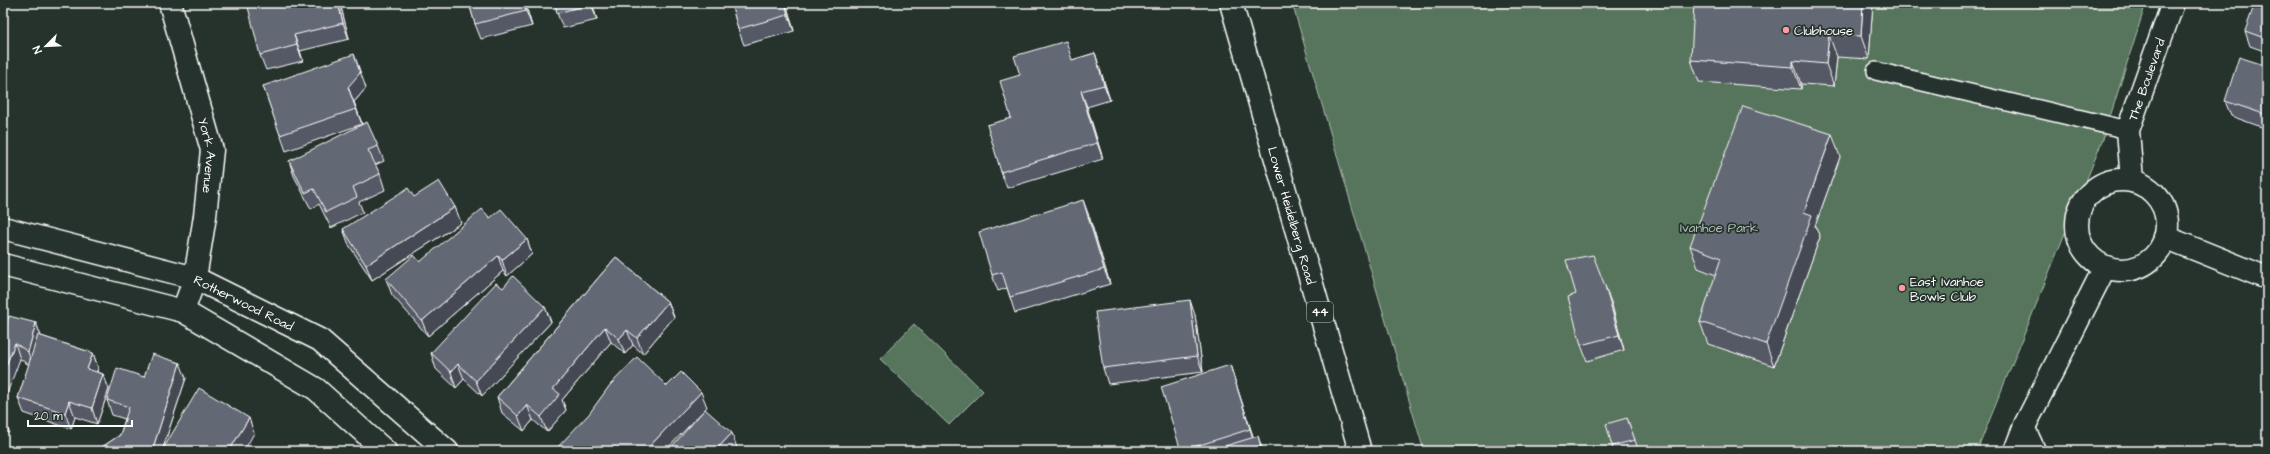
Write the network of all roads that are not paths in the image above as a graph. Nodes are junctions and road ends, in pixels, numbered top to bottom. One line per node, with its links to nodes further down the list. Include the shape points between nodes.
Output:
1 (170, 3): 11 (street, York Avenue, via 212,150)
2 (1231, 3): 17 (street, Lower Heidelberg Road / 44)
3 (2173, 3): 5 (street, The Boulevard)
4 (1876, 71): 5 (lane)
5 (2128, 130): 6 (street, The Boulevard)
6 (2132, 181): 8 (street, via 2145,186 2164,208); 10 (street, via 2117,180 2103,184 2090,193 2082,204 2077,218 2078,234 2083,247 2092,259)
7 (3, 228): 11 (street, Rotherwood Road)
8 (2166, 237): 10 (street, via 2159,251 2149,262 2119,270); 12 (street)
9 (3, 265): 13 (street)
10 (2105, 267): 14 (street)
11 (195, 278): 13 (street, York Avenue); 16 (street, Rotherwood Road, via 320,340)
12 (2267, 278)
13 (183, 311): 15 (street, via 316,389)
14 (2025, 424): 18 (street); 19 (lane)
15 (385, 451)
16 (446, 451)
17 (1360, 451)
18 (2015, 451)
19 (2037, 451)

